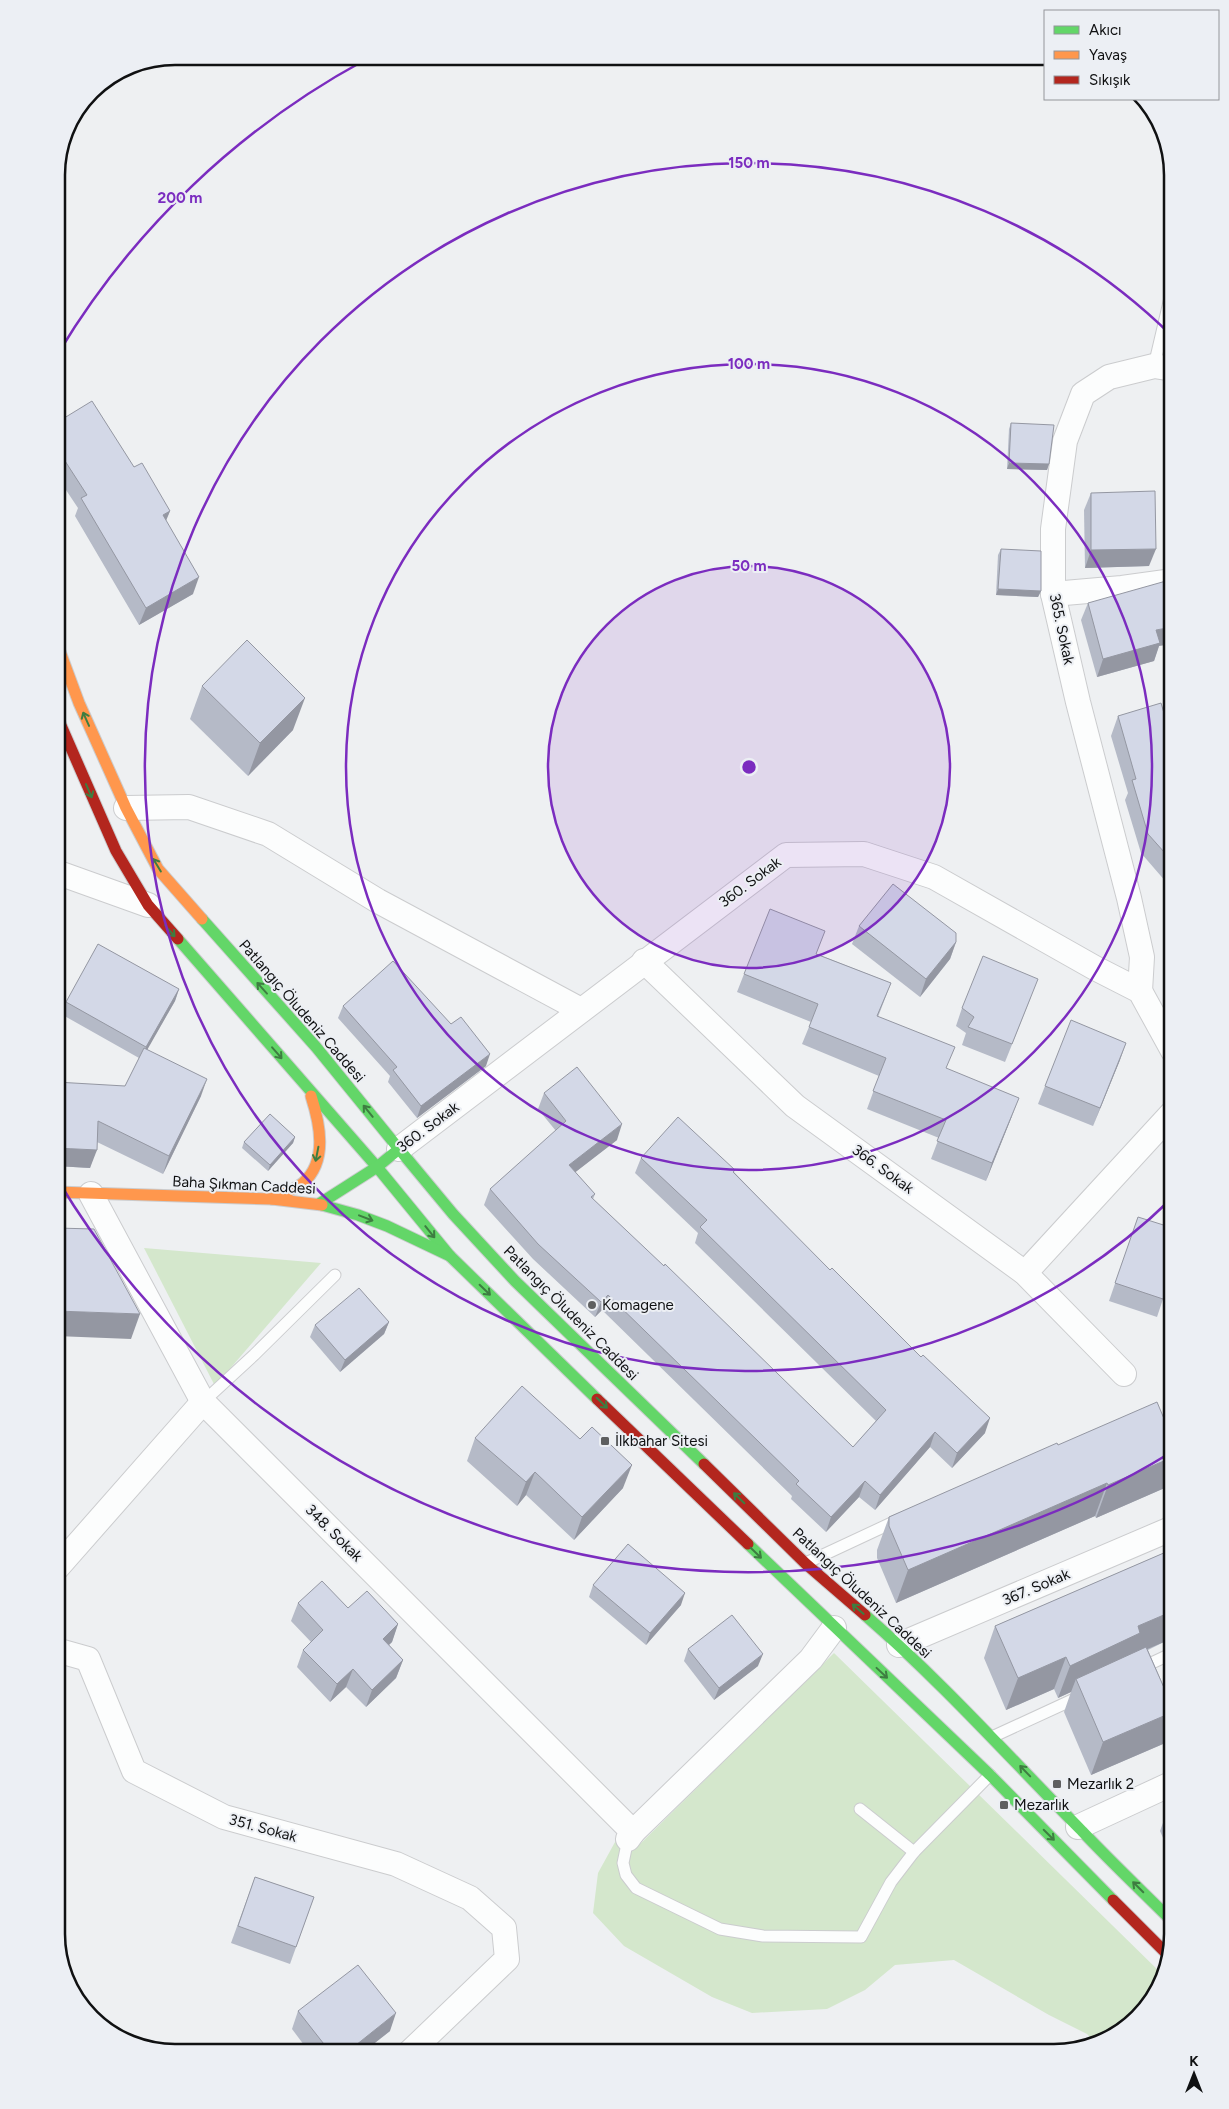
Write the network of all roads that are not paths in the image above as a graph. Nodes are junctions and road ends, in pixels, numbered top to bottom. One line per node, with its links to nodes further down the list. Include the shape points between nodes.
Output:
1 (1163, 367): 3 (street, 365. Sokak, via 1109,377 1083,394 1065,441 1054,529)
2 (1164, 582): 3 (street)
3 (1053, 594): 10 (street, 365. Sokak, via 1136,928 1142,957)
4 (65, 665): 6 (main road, Patlangıç Öludeniz Caddesi, one-way to 4)
5 (65, 741): 8 (main road, one-way to 8, via 116,851)
6 (126, 808): 11 (street, via 189,807 268,834 378,901); 15 (main road, Patlangıç Öludeniz Caddesi, one-way to 6, via 316,1047 158,869)
7 (65, 875): 8 (street)
8 (148, 905): 13 (main road, one-way to 13)
9 (644, 961): 10 (street, 360. Sokak, via 786,855 864,854 934,877); 11 (street, 360. Sokak); 22 (street, 366. Sokak, via 795,1106)
10 (1140, 991): 12 (street)
11 (581, 1010): 15 (street, 360. Sokak)
12 (1164, 1034)
13 (309, 1090): 16 (main road); 19 (main road, one-way to 19, via 320,1132 316,1163 304,1182)
14 (1164, 1122): 22 (street)
15 (399, 1149): 16 (main road, 360. Sokak); 31 (main road, Patlangıç Öludeniz Caddesi, one-way to 15, via 515,1281)
16 (377, 1167): 20 (main road, 360. Sokak); 21 (main road, one-way to 21)
17 (65, 1193): 18 (main road, Baha Şıkman Caddesi)
18 (91, 1194): 19 (main road, Baha Şıkman Caddesi); 25 (street, 348. Sokak)
19 (272, 1199): 20 (main road, Baha Şıkman Caddesi)
20 (319, 1204): 21 (main road, Baha Şıkman Caddesi, one-way to 21, via 388,1226)
21 (450, 1256): 32 (main road, one-way to 32)
22 (1025, 1273): 24 (street, 366. Sokak)
23 (335, 1275): 25 (lane)
24 (1124, 1374)
25 (203, 1402): 30 (street); 43 (street, 348. Sokak)
26 (1164, 1424): 27 (lane, via 1155,1422)
27 (1139, 1425)
28 (905, 1517): 31 (lane)
29 (1164, 1532): 33 (street, 367. Sokak)
30 (65, 1559)
31 (806, 1564): 33 (main road, Patlangıç Öludeniz Caddesi, one-way to 31)
32 (834, 1628): 39 (main road, one-way to 39); 43 (street, via 811,1659)
33 (899, 1645): 38 (main road, Patlangıç Öludeniz Caddesi)
34 (65, 1653): 47 (street, 351. Sokak, via 88,1659 134,1771 224,1817 396,1864 470,1898 504,1928 507,1959)
35 (1164, 1657): 36 (lane)
36 (1128, 1674)
37 (1091, 1691): 38 (lane)
38 (992, 1737): 42 (main road, Patlangıç Öludeniz Caddesi, one-way to 38)
39 (990, 1775): 44 (lane); 46 (main road, one-way to 46)
40 (1164, 1788): 42 (street)
41 (860, 1809): 44 (lane)
42 (1078, 1827): 45 (main road, Patlangıç Öludeniz Caddesi, one-way to 42)
43 (631, 1836): 44 (lane, via 623,1862 626,1876 636,1888 720,1929 763,1936 862,1937 891,1882)
44 (914, 1852)
45 (1164, 1913)
46 (1163, 1950)
47 (418, 2044)

